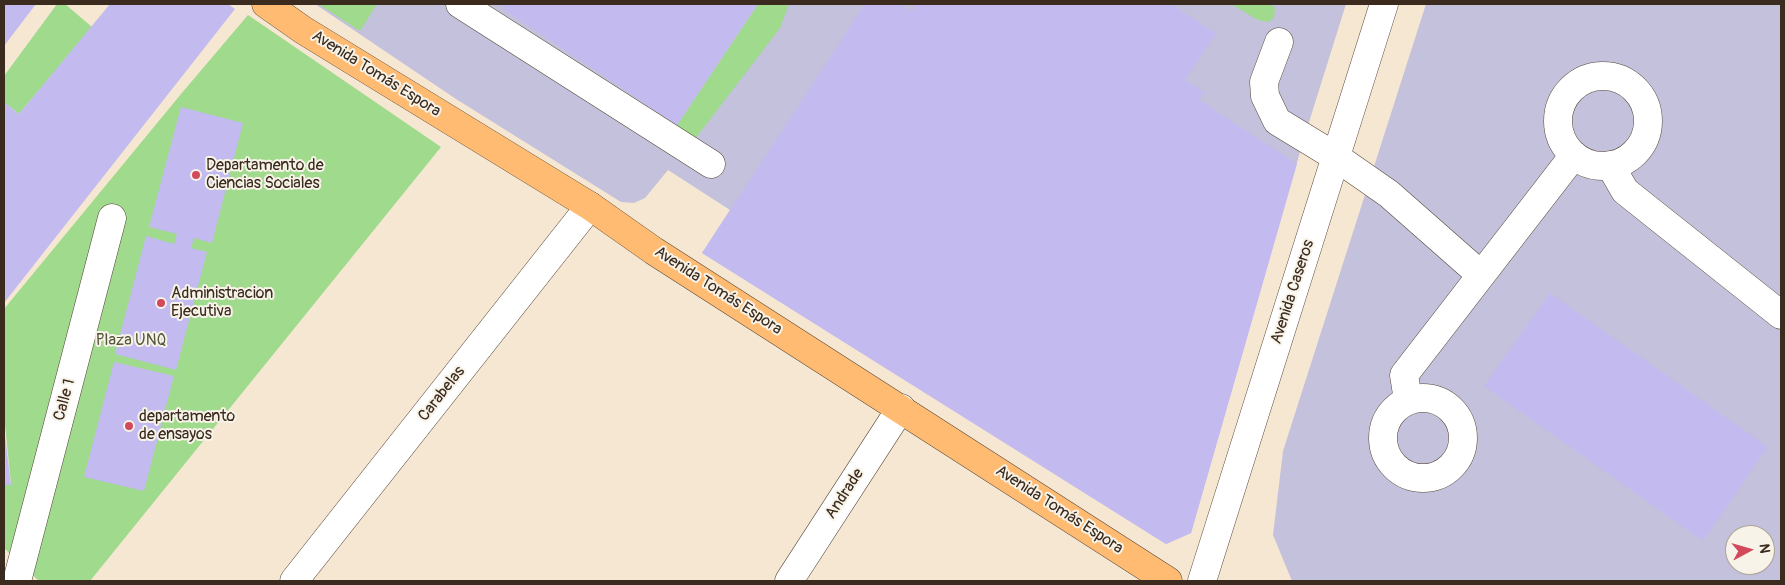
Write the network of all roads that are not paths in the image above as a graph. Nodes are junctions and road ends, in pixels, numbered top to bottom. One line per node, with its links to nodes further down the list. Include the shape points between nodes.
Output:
1 (266, 4): 9 (main road, Avenida Tomás Espora)
2 (460, 4): 7 (street)
3 (1384, 4): 6 (street, Avenida Caseros)
4 (1279, 42): 6 (street, via 1264,82 1270,109 1278,120)
5 (1574, 156): 8 (street, via 1586,163); 8 (street, via 1558,128 1558,113 1564,98 1587,78 1618,78 1632,86 1641,97 1647,110 1648,124 1637,150 1627,159); 11 (street)
6 (1336, 157): 11 (street, via 1389,194); 19 (street, Avenida Caseros)
7 (711, 164)
8 (1610, 166): 12 (street, via 1625,191)
9 (590, 206): 14 (main road, Avenida Tomás Espora, via 654,251); 16 (street, Carabelas)
10 (112, 218): 15 (street, Calle 1)
11 (1481, 275): 13 (street, via 1404,375)
12 (1781, 315)
13 (1408, 400)
14 (901, 408): 17 (street, Andrade); 18 (main road, Avenida Tomás Espora)
15 (18, 581)
16 (294, 581)
17 (788, 581)
18 (1168, 581)
19 (1202, 581)

